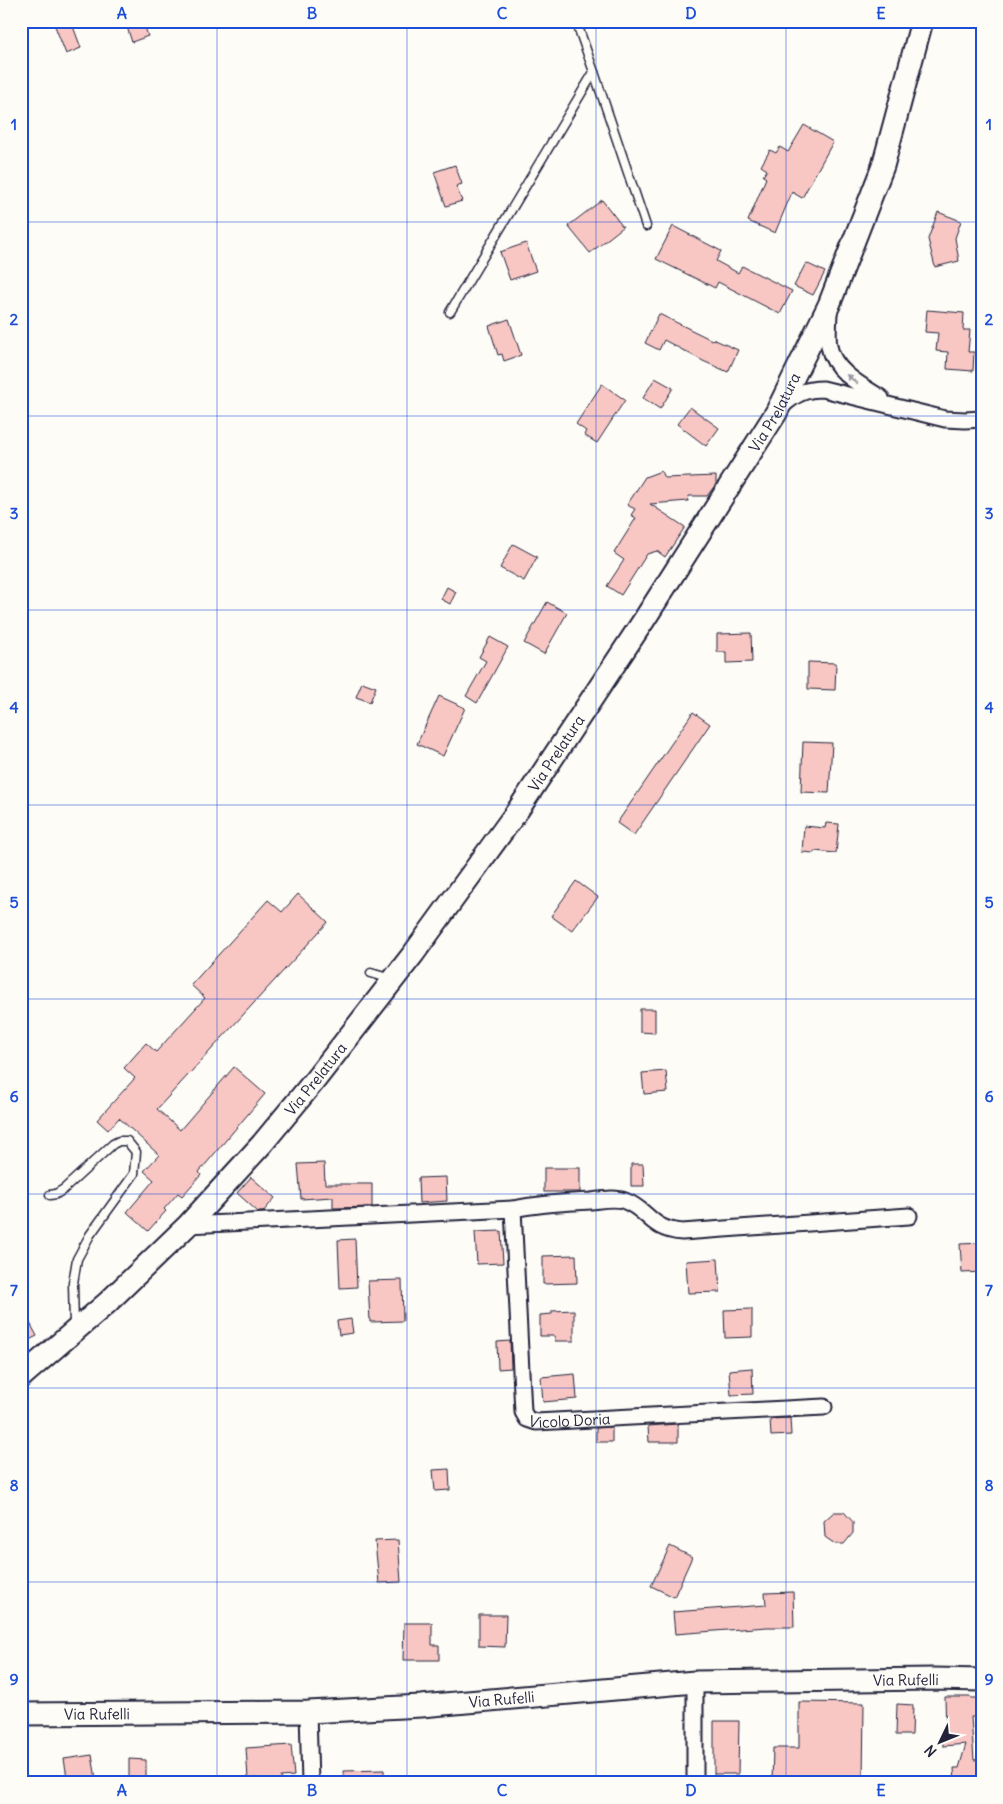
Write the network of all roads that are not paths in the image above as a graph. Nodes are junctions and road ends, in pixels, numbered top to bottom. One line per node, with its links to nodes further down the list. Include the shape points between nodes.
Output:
1 (576, 21): 3 (lane)
2 (922, 21): 5 (street, Via Prelatura, via 883,166)
3 (594, 72): 4 (lane); 6 (lane)
4 (646, 226)
5 (829, 305): 7 (street, one-way to 5, via 848,376 833,358 828,341); 8 (street, Via Prelatura)
6 (450, 312)
7 (893, 406): 8 (street, via 816,389 796,394); 9 (street, via 945,419)
8 (776, 413): 11 (street, Via Prelatura, via 523,802)
9 (982, 419)
10 (371, 973): 11 (lane)
11 (393, 980): 15 (street, Via Prelatura, via 280,1122)
12 (50, 1195): 16 (lane, via 64,1189 118,1141 127,1141 134,1147 134,1174 90,1235 77,1259 72,1283)
13 (513, 1209): 14 (street, via 619,1199 632,1204 658,1226 682,1232); 15 (street); 18 (street, Vicolo Doria, via 523,1412 527,1420)
14 (909, 1216)
15 (188, 1225): 16 (street, Via Prelatura)
16 (75, 1333): 17 (street, Via Prelatura)
17 (21, 1377)
18 (824, 1407)
19 (982, 1680): 20 (street, Via Rufelli)
20 (695, 1682): 21 (street, Via Rufelli, via 421,1706); 24 (street)
21 (308, 1712): 22 (street, Via Rufelli); 23 (street)
22 (21, 1714)
23 (310, 1783)
24 (695, 1783)

